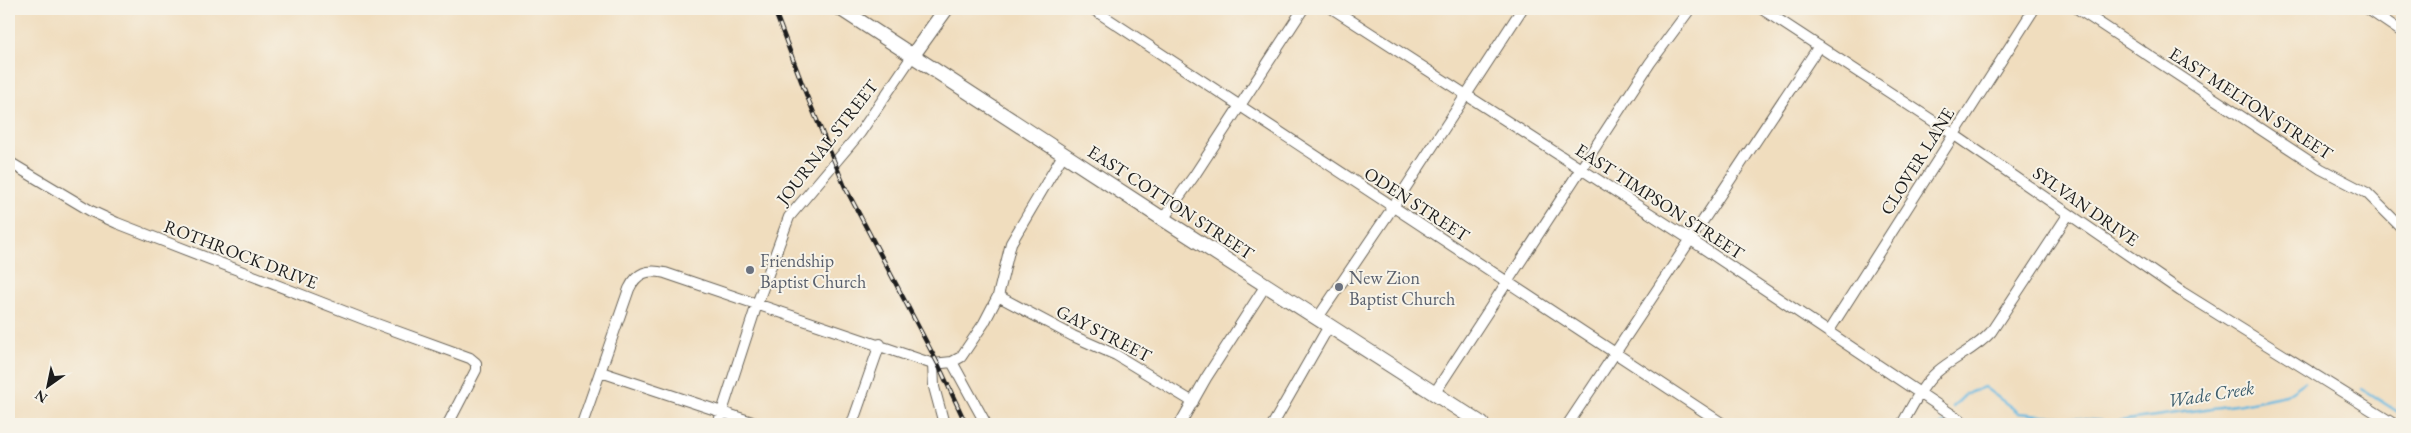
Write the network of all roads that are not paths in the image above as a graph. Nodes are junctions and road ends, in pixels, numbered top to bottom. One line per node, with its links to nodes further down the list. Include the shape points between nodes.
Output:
1 (841, 9): 14 (main road, EAST COTTON STREET)
2 (946, 9): 14 (main road)
3 (1093, 9): 16 (street, ODEN STREET)
4 (1304, 9): 16 (street)
5 (1333, 9): 15 (street, EAST TIMPSON STREET)
6 (1522, 9): 15 (street)
7 (1690, 9): 20 (street)
8 (1762, 9): 13 (street, SYLVAN DRIVE)
9 (2034, 9): 17 (street, CLOVER LANE)
10 (2078, 9): 24 (street, EAST MELTON STREET, via 2321,169 2367,193)
11 (2368, 9): 12 (street)
12 (2402, 32)
13 (1819, 46): 17 (street, SYLVAN DRIVE); 25 (street)
14 (913, 55): 18 (main road, EAST COTTON STREET); 29 (street, JOURNAL STREET, via 860,133 789,217)
15 (1466, 93): 20 (street, EAST TIMPSON STREET); 21 (street)
16 (1240, 106): 21 (street, ODEN STREET); 23 (street)
17 (1953, 134): 22 (street, SYLVAN DRIVE); 31 (street, CLOVER LANE)
18 (1063, 155): 23 (main road, EAST COTTON STREET); 28 (street, via 1011,243)
19 (9, 162): 41 (street, ROTHROCK DRIVE, via 117,223 470,358 476,363 476,370)
20 (1581, 168): 25 (street, EAST TIMPSON STREET); 26 (street)
21 (1393, 208): 26 (street, ODEN STREET); 30 (street)
22 (2068, 215): 38 (street, via 1991,332 1937,372); 55 (street, SYLVAN DRIVE, via 2190,297)
23 (1163, 220): 27 (main road, EAST COTTON STREET)
24 (2402, 228)
25 (1691, 240): 31 (street, EAST TIMPSON STREET); 33 (street)
26 (1506, 282): 33 (street, ODEN STREET); 37 (street)
27 (1266, 285): 30 (main road, EAST COTTON STREET); 39 (street)
28 (998, 296): 34 (street, via 968,348); 39 (street, GAY STREET, via 1116,355)
29 (757, 304): 32 (street); 36 (street, via 665,273 643,272 629,289); 40 (street, JOURNAL STREET)
30 (1323, 322): 37 (main road, EAST COTTON STREET); 49 (street)
31 (1828, 332): 38 (street, EAST TIMPSON STREET)
32 (880, 344): 35 (street); 45 (street)
33 (1616, 354): 51 (street); 52 (street, ODEN STREET)
34 (952, 362): 35 (street); 47 (street)
35 (934, 364): 46 (street, via 933,380)
36 (601, 372): 40 (street); 42 (street)
37 (1434, 394): 50 (main road, EAST COTTON STREET)
38 (1920, 394): 53 (street); 54 (street, EAST TIMPSON STREET)
39 (1193, 402): 48 (street)
40 (722, 412): 43 (street, JOURNAL STREET); 44 (street)
41 (448, 424)
42 (582, 424)
43 (718, 424)
44 (758, 424)
45 (852, 424)
46 (944, 424)
47 (986, 424)
48 (1180, 424)
49 (1272, 424)
50 (1482, 424)
51 (1568, 424)
52 (1723, 424)
53 (1902, 424)
54 (1966, 424)
55 (2394, 424)

